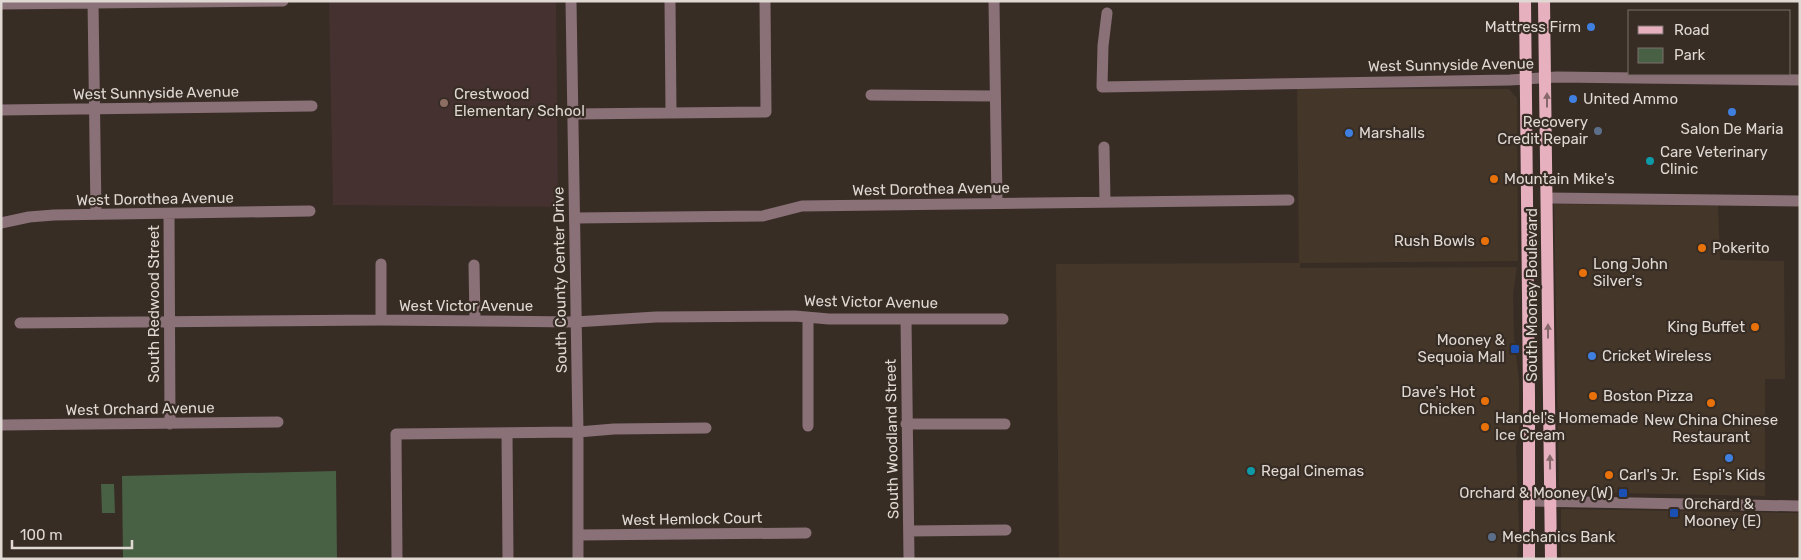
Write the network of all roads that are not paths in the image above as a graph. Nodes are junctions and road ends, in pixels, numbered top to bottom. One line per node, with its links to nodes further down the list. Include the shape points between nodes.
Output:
1 (284, 1): 8 (street)
2 (571, 1): 20 (street, South County Center Drive)
3 (670, 1): 19 (street)
4 (765, 1): 19 (street, via 766,112)
5 (994, 1): 15 (street)
6 (1525, 1): 12 (main road, South Mooney Boulevard)
7 (1544, 1): 11 (main road, South Mooney Boulevard)
8 (93, 2): 9 (street); 17 (street)
9 (1, 4)
10 (1107, 13): 12 (street, West Sunnyside Avenue, via 1102,87)
11 (1546, 78): 12 (street, West Sunnyside Avenue); 13 (street, West Sunnyside Avenue); 22 (main road, South Mooney Boulevard, one-way to 11)
12 (1526, 79): 51 (main road, South Mooney Boulevard)
13 (1800, 80)
14 (871, 95): 15 (street)
15 (995, 96): 26 (street)
16 (312, 106): 17 (street, West Sunnyside Avenue)
17 (95, 108): 18 (street, West Sunnyside Avenue); 28 (street)
18 (1, 110)
19 (672, 113): 20 (street)
20 (573, 114): 30 (street, South County Center Drive)
21 (1104, 148): 25 (street)
22 (1548, 198): 24 (street); 52 (main road, South Mooney Boulevard, one-way to 22)
23 (1289, 200): 25 (street, West Dorothea Avenue)
24 (1800, 201)
25 (1105, 202): 26 (street, West Dorothea Avenue)
26 (997, 203): 30 (street, West Dorothea Avenue, via 802,206 763,216)
27 (310, 211): 29 (street, West Dorothea Avenue)
28 (96, 214): 29 (street, West Dorothea Avenue); 31 (street, West Dorothea Avenue, via 37,216)
29 (169, 214): 39 (street, South Redwood Street)
30 (574, 218): 40 (street, South County Center Drive)
31 (1, 224)
32 (381, 264): 37 (street)
33 (474, 265): 38 (street)
34 (808, 318): 35 (street, West Victor Avenue); 40 (street, West Victor Avenue, via 656,317); 47 (street)
35 (906, 319): 36 (street, West Victor Avenue); 44 (street, South Woodland Street)
36 (1003, 319)
37 (381, 320): 38 (street, West Victor Avenue); 39 (street, West Victor Avenue)
38 (475, 320): 40 (street, West Victor Avenue)
39 (169, 321): 41 (street, West Victor Avenue); 43 (street, South Redwood Street)
40 (575, 322): 49 (street, South County Center Drive)
41 (20, 323)
42 (278, 422): 43 (street, West Orchard Avenue)
43 (170, 424): 46 (street, West Orchard Avenue)
44 (906, 424): 45 (street); 55 (street, South Woodland Street)
45 (1005, 424)
46 (1, 425)
47 (808, 426)
48 (706, 428): 49 (street)
49 (578, 432): 50 (street); 57 (street, South County Center Drive)
50 (507, 433): 58 (street, via 396,434); 59 (street)
51 (1529, 501): 52 (street); 62 (main road, South Mooney Boulevard)
52 (1550, 501): 53 (street); 63 (main road, South Mooney Boulevard)
53 (1800, 506)
54 (1006, 530): 55 (street)
55 (909, 531): 61 (street, South Woodland Street)
56 (806, 533): 57 (street, West Hemlock Court)
57 (578, 535): 60 (street, South County Center Drive)
58 (397, 559)
59 (508, 559)
60 (578, 559)
61 (909, 559)
62 (1529, 559)
63 (1551, 559)

